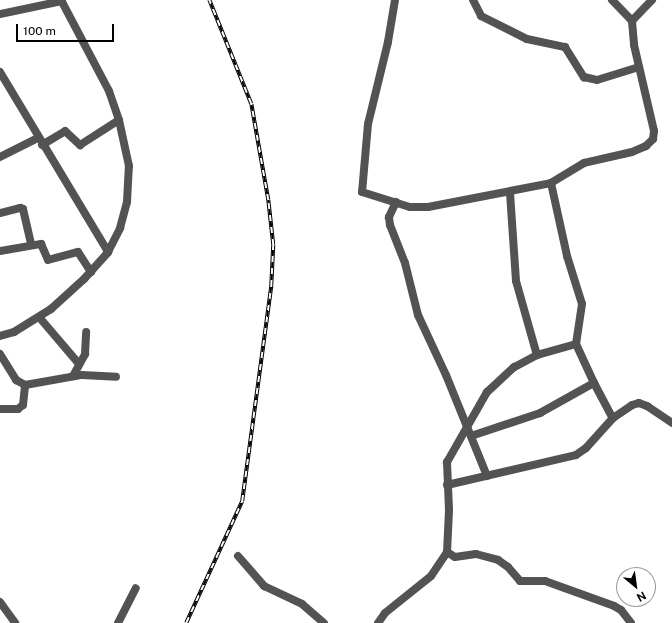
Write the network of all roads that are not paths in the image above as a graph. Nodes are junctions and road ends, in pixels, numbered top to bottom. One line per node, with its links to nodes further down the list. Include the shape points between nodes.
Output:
1 (395, 0): 16 (street, via 388,42 368,124 360,188 365,194)
2 (473, 0): 8 (street, via 481,16 527,39 565,47 584,78 597,80)
3 (612, 0): 7 (street)
4 (652, 0): 7 (street)
5 (62, 1): 6 (street); 11 (street, via 109,91)
6 (0, 14)
7 (632, 21): 8 (street)
8 (639, 67): 14 (street, via 654,131 653,140 632,152 584,163)
9 (0, 72): 10 (street)
10 (4, 86): 12 (street)
11 (119, 120): 12 (street, via 80,145 65,131); 20 (street, via 130,180 120,228)
12 (40, 141): 13 (street); 20 (street)
13 (0, 157)
14 (551, 183): 15 (street); 25 (street, via 567,256 582,304)
15 (510, 193): 16 (street, via 428,207); 27 (street, via 516,281)
16 (396, 202): 36 (street, via 389,217 390,225 405,263 418,315)
17 (0, 213): 18 (street, via 23,209)
18 (31, 244): 19 (street); 21 (street, via 41,244 45,257 52,261 78,252)
19 (0, 251)
20 (108, 252): 21 (street)
21 (91, 272): 22 (street, via 51,310)
22 (39, 317): 24 (street); 28 (street)
23 (86, 332): 28 (street, via 86,349)
24 (0, 336)
25 (576, 344): 27 (street); 31 (street)
26 (0, 354): 32 (street, via 16,380)
27 (536, 355): 36 (street, via 514,367 494,384)
28 (79, 364): 29 (street)
29 (73, 376): 30 (street, via 90,374); 32 (street)
30 (116, 377)
31 (594, 383): 34 (street); 37 (street, via 540,413)
32 (25, 385): 33 (street, via 23,406 12,410)
33 (0, 409)
34 (613, 418): 35 (street, via 639,403); 38 (street, via 586,448 576,455)
35 (672, 423)
36 (467, 426): 37 (street); 39 (street, via 447,462)
37 (471, 436): 38 (street)
38 (487, 476): 39 (street)
39 (447, 486): 40 (street)
40 (447, 552): 48 (street, via 431,576 386,613); 49 (street, via 455,557 476,554 498,560 520,581 545,581 614,606 621,610)
41 (238, 556): 47 (street, via 264,586 302,604)
42 (136, 588): 46 (street)
43 (0, 602): 44 (street)
44 (3, 614): 45 (street)
45 (15, 623)
46 (118, 623)
47 (324, 623)
48 (378, 623)
49 (630, 623)

